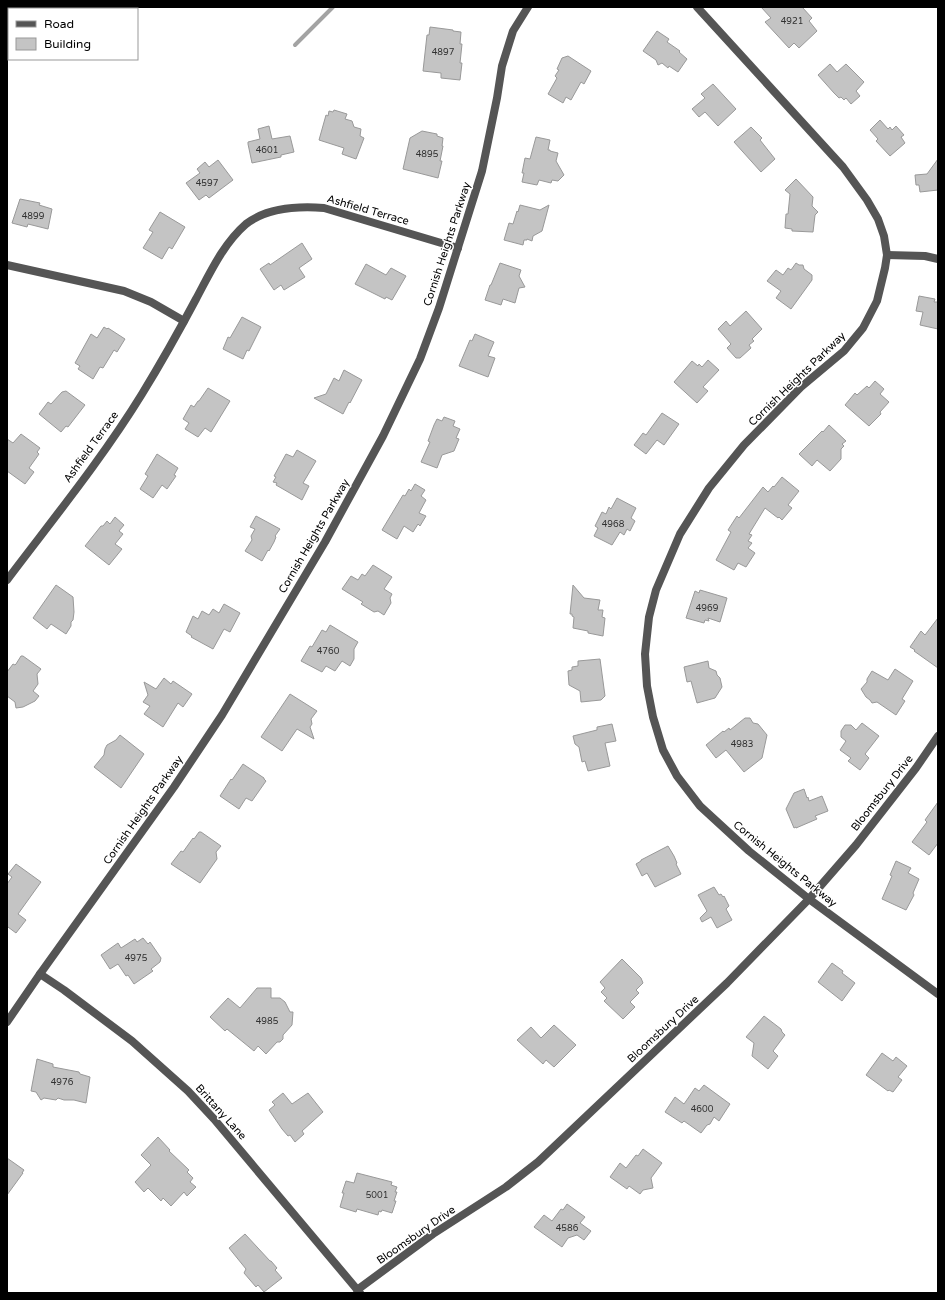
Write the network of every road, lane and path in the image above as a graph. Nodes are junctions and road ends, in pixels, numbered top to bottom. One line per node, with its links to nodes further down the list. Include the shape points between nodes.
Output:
1 (528, 7): 3 (street, Cornish Heights Parkway, via 513,31 502,66 482,171)
2 (697, 7): 4 (street, Cornish Heights Parkway, via 843,167 878,219)
3 (458, 248): 7 (street, Ashfield Terrace, via 324,208 283,208 260,215 246,225 224,248); 11 (street, Cornish Heights Parkway, via 420,359 383,436 325,542 222,714 174,787)
4 (887, 255): 5 (street); 10 (street, Cornish Heights Parkway, via 877,301 863,328 844,351 801,387 744,445 709,488 680,534 656,590 649,617 645,654 647,686 663,750 677,776 700,806 749,851)
5 (938, 259)
6 (7, 265): 7 (street, via 124,291 151,302)
7 (184, 321): 8 (street, Ashfield Terrace, via 142,394 103,452)
8 (7, 580)
9 (938, 736): 10 (street, Bloomsbury Drive, via 916,768)
10 (810, 899): 12 (street, Cornish Heights Parkway); 14 (street, Bloomsbury Drive, via 727,983 538,1162 506,1187 433,1234)
11 (40, 974): 13 (street, Cornish Heights Parkway); 14 (street, Brittany Lane, via 132,1041 188,1091)
12 (938, 994)
13 (7, 1022)
14 (358, 1292)

